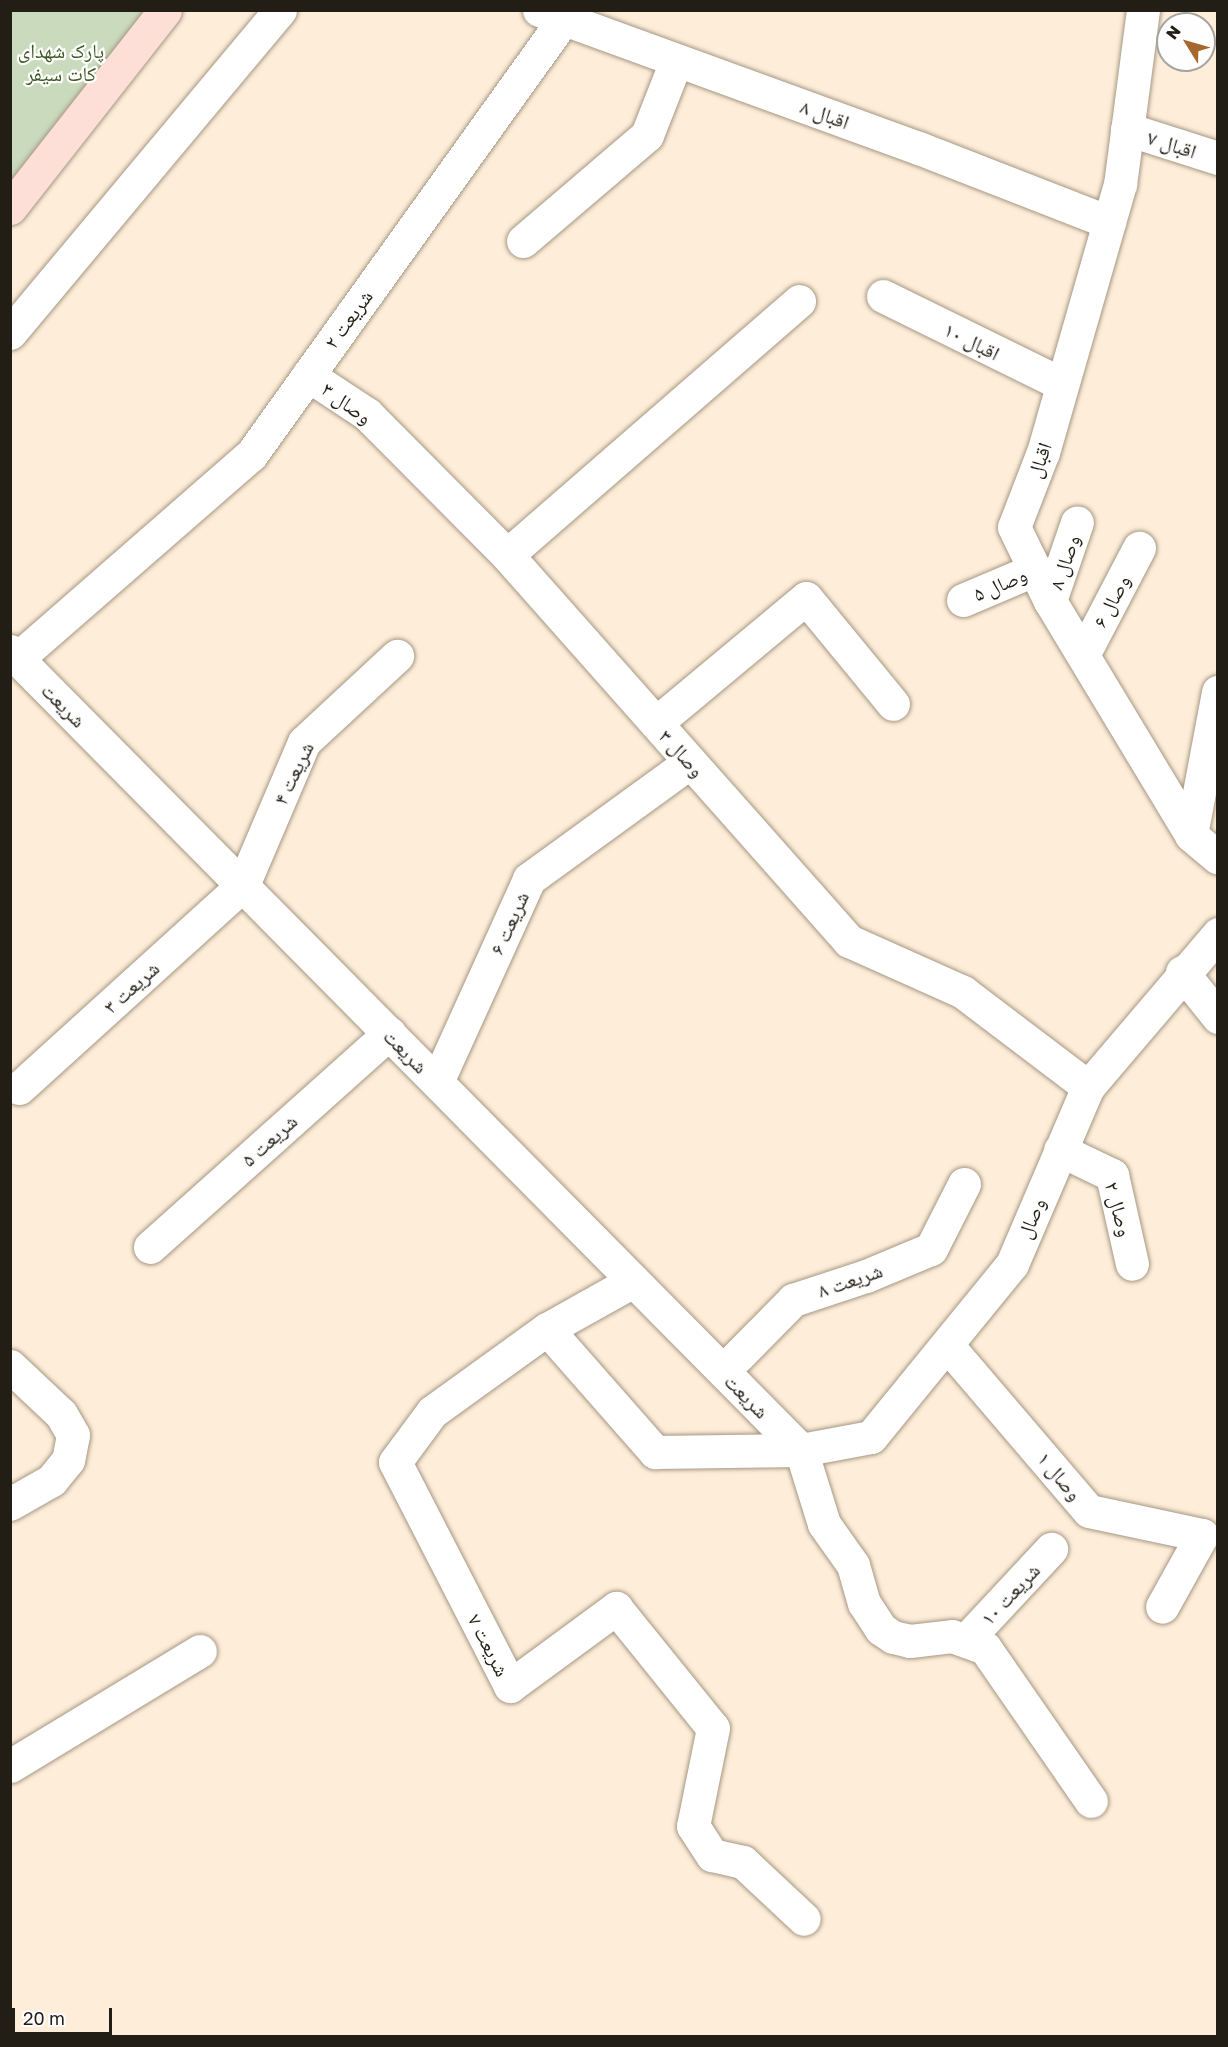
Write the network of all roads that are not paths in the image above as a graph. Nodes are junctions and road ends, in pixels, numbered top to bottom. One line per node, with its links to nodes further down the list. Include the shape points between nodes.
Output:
1 (165, 10): 8 (main road)
2 (280, 10): 13 (street)
3 (1143, 10): 6 (street, اقبال)
4 (551, 15): 5 (street, اقبال ۸); 14 (street, شریعت ۲)
5 (676, 61): 9 (street, اقبال ۸, via 919,148); 10 (street, via 646,135)
6 (1127, 129): 7 (street, اقبال ۷); 9 (street, اقبال, via 1120,184)
7 (1218, 158)
8 (10, 208)
9 (1109, 222): 15 (street, اقبال)
10 (524, 241)
11 (883, 296): 15 (street, اقبال ۱۰)
12 (799, 301): 18 (street)
13 (10, 333)
14 (308, 375): 18 (street, وصال ۳, via 367,414); 22 (street, شریعت ۲, via 250,456)
15 (1062, 384): 19 (street, اقبال, via 1043,452 1014,527)
16 (1077, 522): 21 (street, وصال ۸)
17 (1139, 548): 23 (street, وصال ۶)
18 (507, 555): 27 (street, وصال ۳)
19 (1036, 569): 20 (street, وصال ۵); 21 (street, اقبال)
20 (963, 600)
21 (1050, 602): 23 (street, اقبال)
22 (14, 654): 31 (street, شریعت)
23 (1083, 655): 29 (street, اقبال)
24 (398, 656): 31 (street, شریعت ۴, via 304,742)
25 (1218, 692): 29 (street)
26 (892, 704): 27 (street, via 806,598)
27 (656, 723): 28 (street, وصال ۳)
28 (690, 762): 36 (street, شریعت ۶, via 529,879); 37 (street, وصال ۳, via 849,941 963,992)
29 (1191, 835): 30 (street, اقبال)
30 (1218, 858)
31 (243, 885): 35 (street, شریعت); 38 (street, شریعت ۳)
32 (1218, 934): 33 (street, وصال)
33 (1182, 972): 34 (street); 37 (street, وصال)
34 (1218, 1017)
35 (388, 1033): 36 (street, شریعت); 41 (street, شریعت ۵)
36 (437, 1082): 43 (street, شریعت)
37 (1088, 1087): 39 (street, وصال)
38 (19, 1088)
39 (1059, 1150): 42 (street, وصال ۲, via 1113,1175); 45 (street, وصال, via 1012,1264)
40 (964, 1184): 47 (street, شریعت ۸, via 931,1249 793,1300)
41 (150, 1247)
42 (1132, 1264)
43 (633, 1281): 44 (street, شریعت ۷); 47 (street, شریعت)
44 (547, 1329): 48 (street, وصال, via 654,1452); 56 (street, شریعت ۷, via 432,1412 395,1462 510,1686 616,1608 712,1728 693,1826 712,1855 743,1862)
45 (947, 1346): 48 (street, وصال, via 871,1437); 51 (street, وصال ۱, via 1089,1511 1202,1535)
46 (10, 1366): 49 (street, via 61,1414 73,1435 68,1460 52,1480)
47 (723, 1371): 48 (street, شریعت)
48 (801, 1450): 52 (street, via 824,1524 853,1565 864,1603 881,1629 910,1641)
49 (10, 1504)
50 (1051, 1549): 52 (street, شریعت ۱۰)
51 (1162, 1607)
52 (968, 1638): 55 (street, via 985,1648 1026,1701)
53 (200, 1651): 54 (street)
54 (10, 1766)
55 (1091, 1801)
56 (804, 1919)

